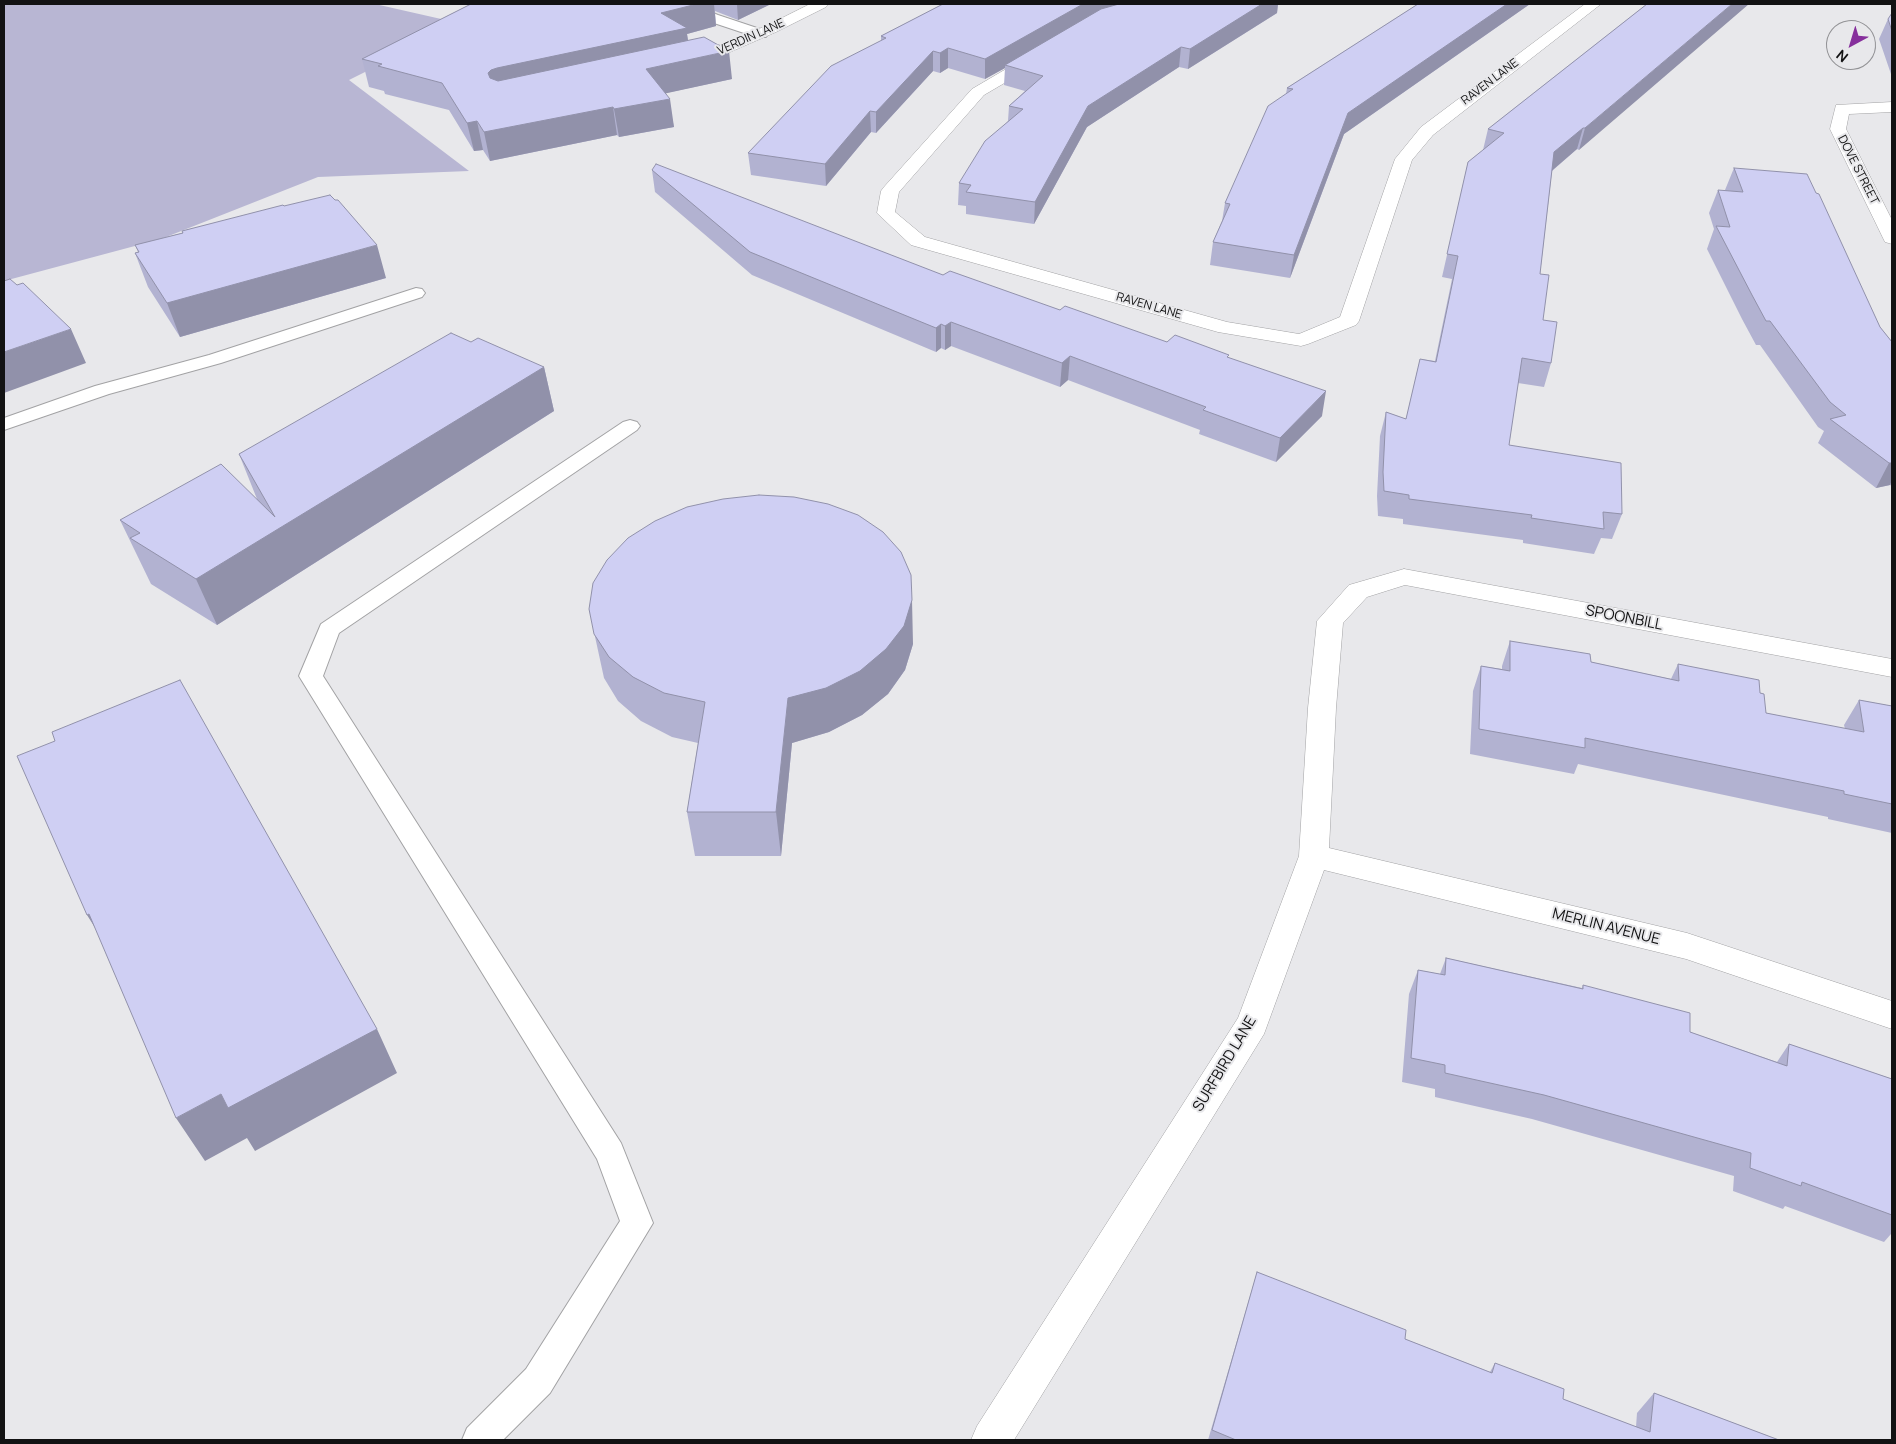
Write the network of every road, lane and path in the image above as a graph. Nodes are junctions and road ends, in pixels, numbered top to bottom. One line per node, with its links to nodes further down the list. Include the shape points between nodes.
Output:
1 (681, 4): 4 (lane)
2 (821, 4): 4 (street, VERDIN LANE)
3 (1594, 4): 5 (street, RAVEN LANE, via 1427,131 1404,159 1349,321 1301,340 1224,328 918,241 886,213 890,191 978,92)
4 (761, 34): 6 (street, VERDIN LANE, via 701,59)
5 (1052, 48)
6 (672, 66)
7 (1892, 107): 8 (street, DOVE STREET, via 1842,109 1838,129)
8 (1892, 238)
9 (416, 293): 10 (lane, via 215,359 102,390)
10 (4, 424)
11 (630, 426): 17 (lane, via 330,629 311,676 610,1153 638,1223 538,1381)
12 (1358, 591): 13 (street, SPOONBILL, via 1404,576); 14 (street, SURFBIRD LANE, via 1330,621)
13 (1892, 668)
14 (1314, 856): 15 (street, MERLIN AVENUE, via 1687,946); 16 (street, SURFBIRD LANE, via 1252,1024)
15 (1892, 1015)
16 (995, 1439)
17 (480, 1440)

